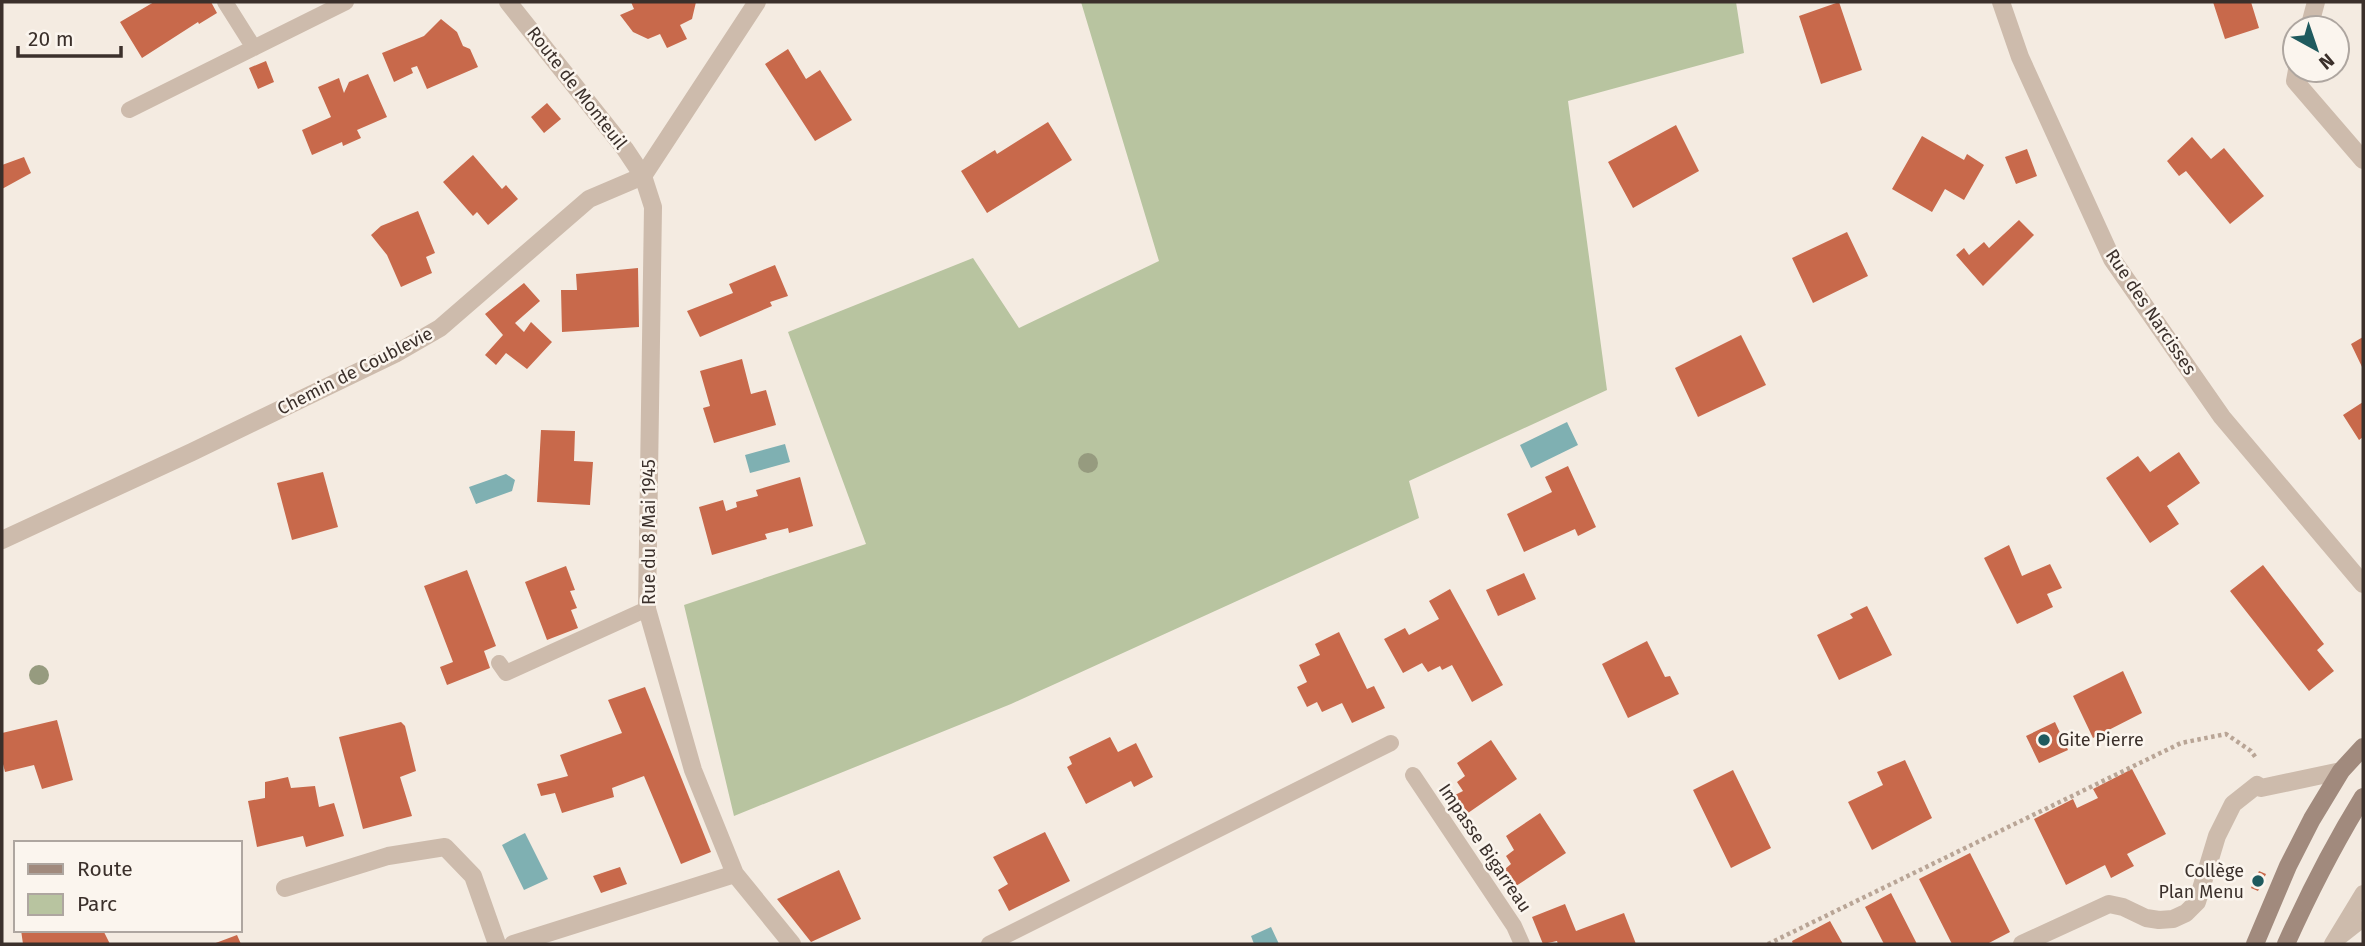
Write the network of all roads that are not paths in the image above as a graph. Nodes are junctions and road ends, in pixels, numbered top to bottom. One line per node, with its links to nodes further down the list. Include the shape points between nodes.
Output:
1 (225, 2): 6 (lane)
2 (346, 2): 6 (lane)
3 (508, 2): 10 (street, Route de Monteuil)
4 (757, 2): 10 (street)
5 (2001, 2): 12 (street, Rue des Narcisses, via 2020,57 2112,259 2222,417)
6 (254, 48): 8 (lane)
7 (2298, 84): 9 (street)
8 (129, 110)
9 (2363, 160)
10 (643, 176): 11 (street, Chemin de Coublevie, via 589,199 440,328 192,452); 13 (street, Rue du 8 Mai 1945, via 653,207)
11 (2, 540)
12 (2363, 584)
13 (647, 609): 14 (lane, via 506,673); 20 (street, Rue du 8 Mai 1945, via 693,770)
14 (499, 663)
15 (1391, 743): 27 (lane)
16 (2363, 747): 17 (main road)
17 (2341, 771): 29 (street, via 2261,788 2257,785 2233,804 2217,836 2197,902 2186,912 2159,920 2109,904); 30 (main road, via 2288,866)
18 (1413, 775): 28 (lane, Impasse Bigarreau)
19 (2363, 797): 31 (main road)
20 (735, 874): 25 (street); 26 (street, Rue du 8 Mai 1945)
21 (285, 888): 24 (street, via 388,856 445,847 474,876)
22 (2363, 893): 32 (lane)
23 (2363, 919): 32 (lane)
24 (498, 944)
25 (513, 944)
26 (792, 944)
27 (989, 944)
28 (1522, 944)
29 (2022, 944)
30 (2255, 944)
31 (2286, 944)
32 (2332, 944)

